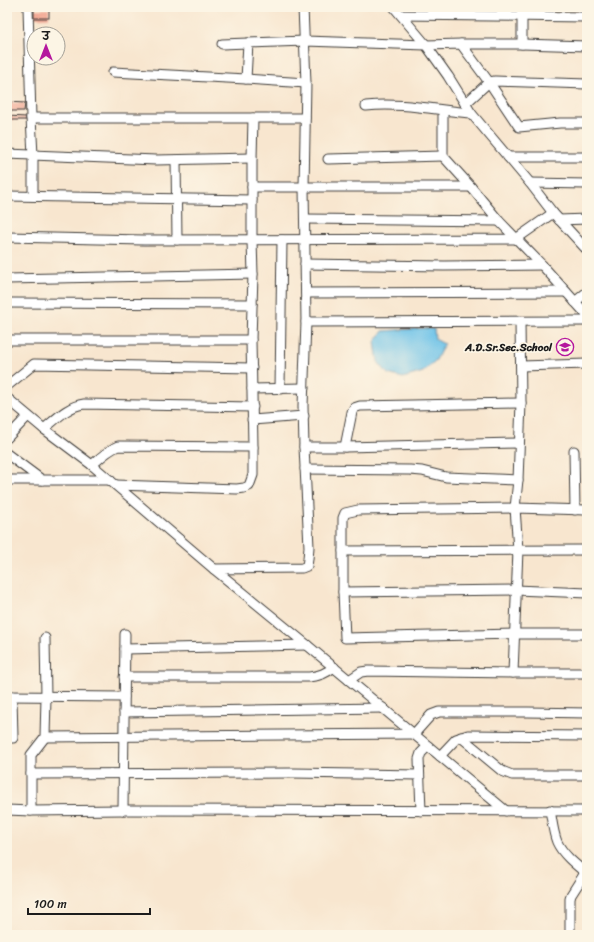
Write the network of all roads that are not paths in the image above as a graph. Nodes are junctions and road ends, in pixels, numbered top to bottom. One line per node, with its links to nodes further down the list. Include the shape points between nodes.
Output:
1 (28, 7): 25 (street)
2 (303, 7): 9 (street)
3 (394, 7): 6 (street)
4 (453, 11): 5 (street); 6 (street)
5 (477, 12): 7 (street)
6 (401, 15): 14 (street)
7 (522, 16): 8 (street); 13 (street)
8 (587, 17)
9 (305, 41): 10 (street); 14 (street); 19 (street)
10 (248, 43): 11 (street); 17 (street)
11 (222, 44)
12 (461, 44): 13 (street); 14 (street); 18 (street)
13 (522, 44): 15 (street)
14 (426, 45): 21 (street)
15 (587, 46)
16 (114, 72): 17 (street)
17 (246, 79): 19 (street)
18 (489, 82): 20 (street); 21 (street); 28 (street, via 518,127 560,123)
19 (306, 83): 27 (street)
20 (587, 84)
21 (465, 104): 24 (street)
22 (366, 106): 23 (street, via 399,106)
23 (443, 111): 24 (street); 31 (street)
24 (471, 114): 34 (street)
25 (31, 118): 26 (street); 30 (street)
26 (254, 118): 27 (street); 33 (street)
27 (304, 118): 40 (street)
28 (587, 124)
29 (7, 154): 30 (street)
30 (33, 155): 36 (street); 43 (street)
31 (443, 156): 35 (street); 41 (street)
32 (587, 157): 34 (street)
33 (252, 158): 36 (street); 39 (street)
34 (508, 158): 37 (street)
35 (328, 159)
36 (176, 160): 44 (street)
37 (530, 183): 38 (street); 46 (street)
38 (587, 184)
39 (252, 187): 40 (street); 45 (street)
40 (304, 187): 41 (street); 47 (street)
41 (471, 187): 49 (street)
42 (7, 196): 43 (street)
43 (33, 196): 44 (street)
44 (176, 198): 45 (street); 52 (street)
45 (252, 200): 53 (street)
46 (556, 216): 48 (street); 51 (street); 56 (street)
47 (305, 219): 49 (street); 55 (street)
48 (587, 219)
49 (499, 221): 51 (street)
50 (7, 237): 52 (street)
51 (516, 239): 55 (street); 58 (street)
52 (177, 240): 53 (street)
53 (252, 240): 54 (street); 59 (street)
54 (282, 240): 55 (street); 78 (street)
55 (304, 240): 57 (street)
56 (586, 248)
57 (306, 264): 58 (street); 63 (street)
58 (542, 265): 61 (street)
59 (253, 274): 60 (street); 66 (street)
60 (7, 279)
61 (566, 292): 63 (street); 64 (street)
62 (587, 292): 64 (street)
63 (306, 293): 70 (street)
64 (575, 302): 67 (street)
65 (7, 303): 66 (street)
66 (252, 304): 72 (street)
67 (587, 315)
68 (520, 321): 69 (street); 70 (street); 74 (street)
69 (587, 321)
70 (306, 322): 77 (street)
71 (7, 340): 72 (street)
72 (251, 340): 75 (street)
73 (587, 364): 74 (street)
74 (521, 366): 81 (street)
75 (252, 368): 76 (street, via 34,364); 79 (street)
76 (7, 386)
77 (304, 388): 78 (street); 84 (street)
78 (280, 389): 79 (street)
79 (252, 390): 82 (street)
80 (8, 403): 83 (street)
81 (521, 403): 88 (street); 91 (street, via 360,406 352,412)
82 (253, 408): 85 (street); 86 (street, via 84,404 66,411)
83 (28, 416): 86 (street); 87 (street)
84 (304, 416): 85 (street); 90 (street)
85 (252, 420): 89 (street)
86 (44, 429): 94 (street)
87 (7, 438)
88 (519, 443): 91 (street); 98 (street)
89 (253, 447): 94 (street, via 118,446); 99 (street, via 252,481 244,488)
90 (304, 447): 91 (street); 95 (street)
91 (345, 447)
92 (574, 451): 101 (street)
93 (7, 454): 97 (street)
94 (92, 465): 99 (street)
95 (306, 469): 98 (street, via 410,470 446,477); 106 (street, via 309,546 307,566)
96 (7, 480): 97 (street)
97 (42, 480): 99 (street)
98 (518, 480): 100 (street)
99 (113, 482): 106 (street)
100 (515, 508): 101 (street); 103 (street); 105 (street, via 351,511 343,518)
101 (575, 510): 102 (street)
102 (587, 510)
103 (518, 550): 104 (street); 105 (street); 107 (street)
104 (587, 550)
105 (343, 551): 108 (street)
106 (214, 569): 114 (street)
107 (516, 590): 108 (street); 109 (street); 111 (street)
108 (343, 592): 111 (street, via 344,638)
109 (587, 593)
110 (125, 634): 115 (street)
111 (515, 634): 112 (street); 117 (street)
112 (587, 634)
113 (45, 638): 122 (street)
114 (307, 645): 115 (street); 116 (street)
115 (125, 649): 119 (street)
116 (334, 667): 119 (street, via 325,674 309,677); 120 (street)
117 (513, 673): 118 (street); 120 (street, via 368,671 361,672)
118 (587, 673)
119 (124, 677): 123 (street)
120 (349, 680): 124 (street)
121 (10, 696): 122 (street); 127 (street)
122 (46, 697): 123 (street); 130 (street)
123 (124, 697): 125 (street)
124 (383, 708): 125 (street); 128 (street)
125 (124, 712): 131 (street)
126 (587, 713): 128 (street, via 439,712 431,715)
127 (10, 718): 133 (street, via 13,738)
128 (414, 734): 131 (street); 134 (street)
129 (587, 736): 132 (street)
130 (45, 737): 131 (street); 136 (street, via 31,755)
131 (124, 737): 137 (street)
132 (461, 737): 135 (street, via 456,738); 139 (street, via 502,771 512,775)
133 (7, 738)
134 (428, 746): 135 (street); 138 (street, via 420,756)
135 (440, 756): 145 (street)
136 (31, 774): 137 (street); 143 (street)
137 (124, 774): 138 (street); 141 (street)
138 (419, 775): 144 (street)
139 (587, 775)
140 (7, 810): 143 (street)
141 (123, 810): 143 (street); 144 (street)
142 (550, 810): 145 (street); 146 (street); 147 (street, via 557,843 568,858)
143 (30, 811)
144 (421, 811): 145 (street)
145 (506, 811)
146 (587, 811)
147 (586, 873): 148 (street, via 571,895)
148 (570, 935)

